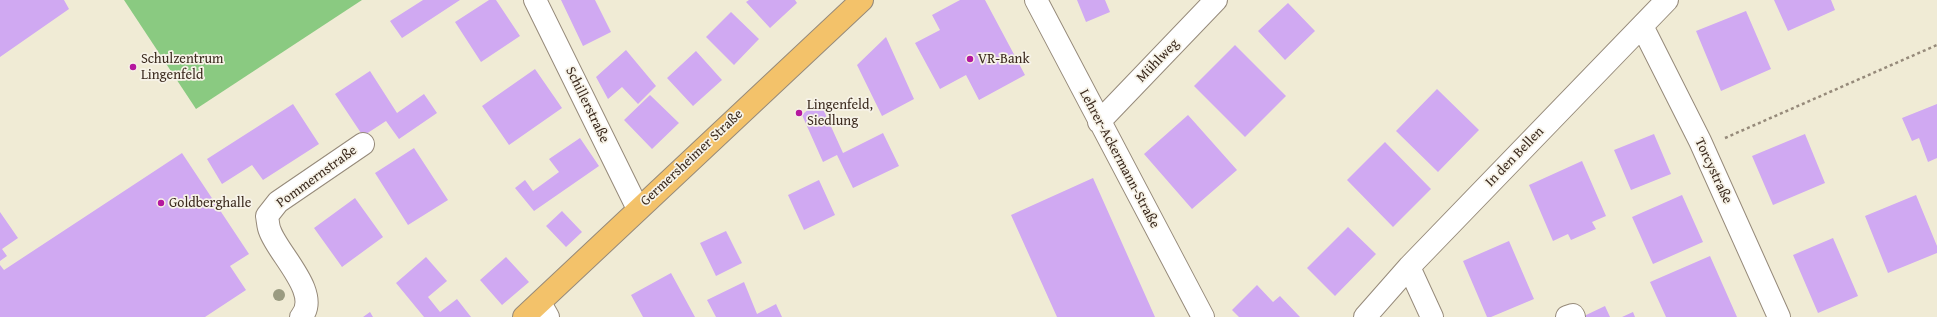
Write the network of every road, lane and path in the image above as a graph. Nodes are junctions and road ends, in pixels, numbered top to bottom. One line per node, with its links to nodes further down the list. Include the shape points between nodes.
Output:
1 (535, 0): 11 (street, Schillerstraße)
2 (862, 0): 11 (main road, Germersheimer Straße)
3 (1036, 0): 8 (street, Lehrer-Ackermann-Straße)
4 (1216, 0): 8 (street, Mühlweg)
5 (1667, 0): 6 (street, In den Bellen)
6 (1642, 26): 10 (street, Torcystraße); 12 (street, In den Bellen)
7 (1937, 45): 10 (path)
8 (1099, 122): 16 (street, Lehrer-Ackermann-Straße)
9 (363, 144): 14 (street, Pommernstraße, via 278,202 267,216 269,231 307,297 306,312)
10 (1703, 148): 21 (street, Torcystraße)
11 (638, 209): 13 (main road, Germersheimer Straße)
12 (1409, 267): 17 (street, In den Bellen); 18 (street)
13 (544, 310): 15 (main road, Germersheimer Straße)
14 (301, 317)
15 (524, 317)
16 (1203, 317)
17 (1365, 317)
18 (1432, 317)
19 (1567, 317): 20 (street)
20 (1574, 317)
21 (1779, 317)

